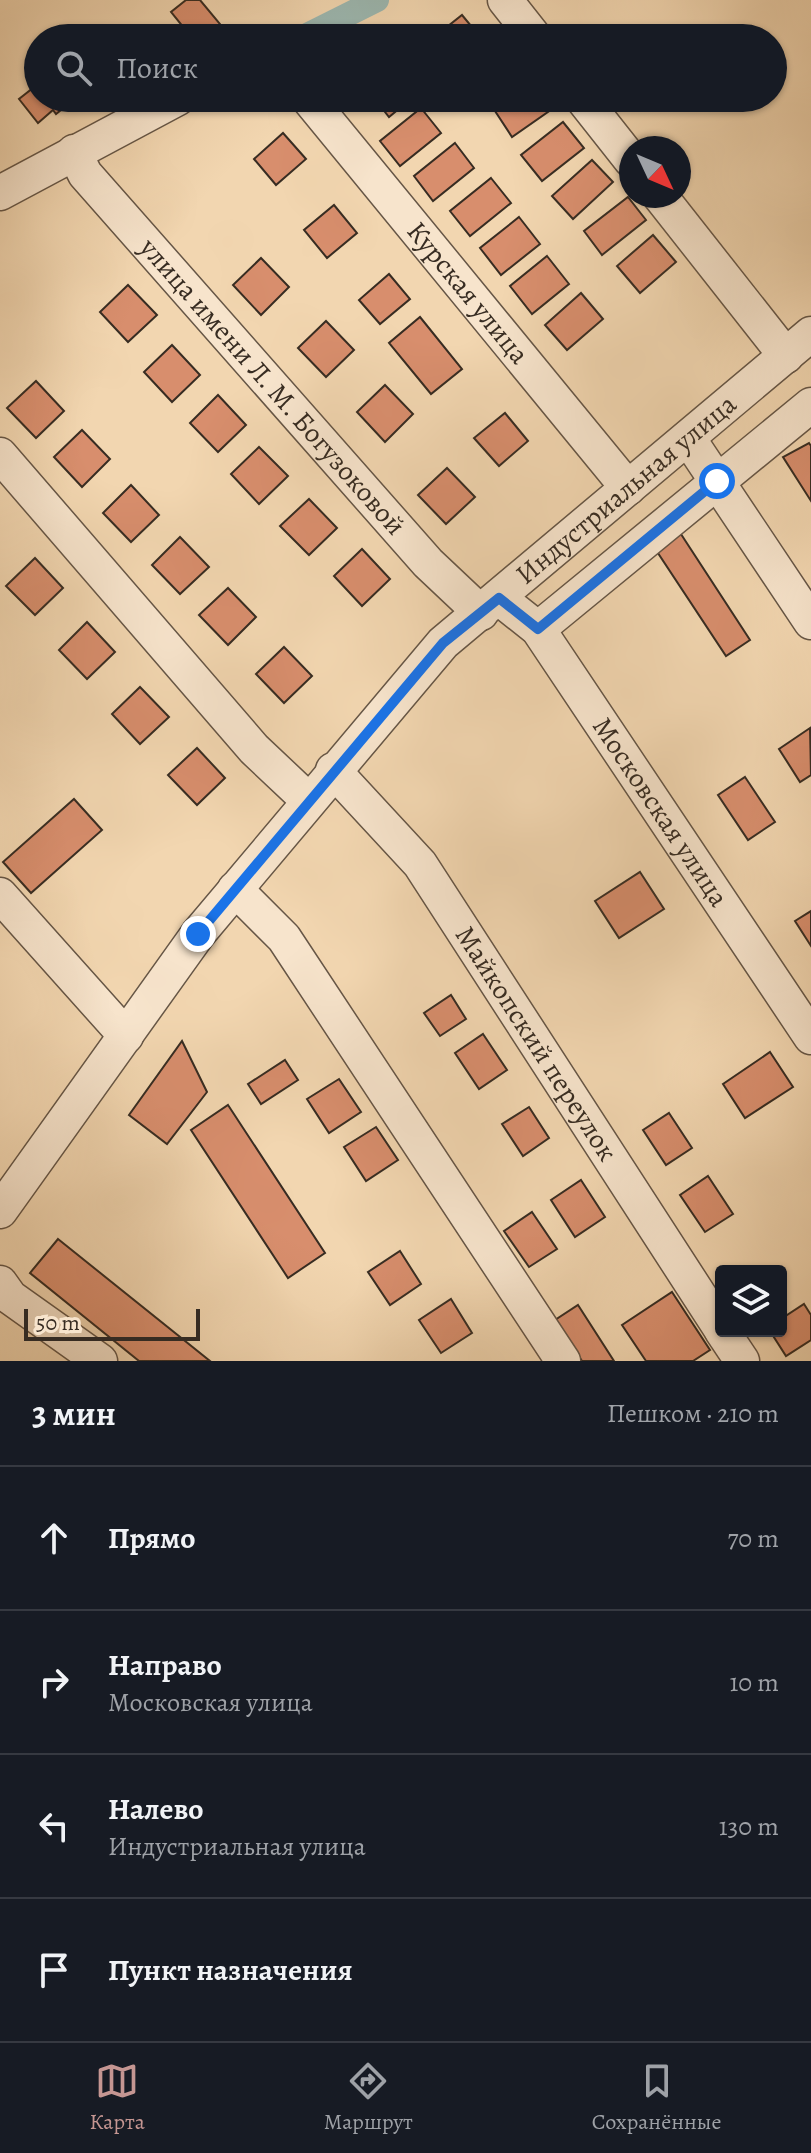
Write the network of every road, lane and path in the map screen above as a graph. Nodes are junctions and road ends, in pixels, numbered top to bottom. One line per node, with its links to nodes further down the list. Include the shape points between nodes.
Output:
1 (505, 0): 2 (street)
2 (524, 24)
3 (151, 112): 7 (street)
4 (319, 112): 15 (street, Курская улица)
5 (593, 112): 6 (street)
6 (619, 145)
7 (74, 152): 8 (street); 16 (street, улица имени Л. М. Богузоковой, via 85,174 428,563)
8 (0, 193)
9 (671, 208): 10 (street)
10 (798, 345): 12 (street, Индустриальная улица)
11 (811, 405): 14 (street)
12 (688, 438): 14 (street); 15 (street, Индустриальная улица)
13 (0, 455): 20 (street, via 254,749)
14 (717, 481): 17 (street); 18 (street)
15 (628, 488): 16 (street, Индустриальная улица)
16 (490, 606): 18 (street, Московская улица); 19 (street, Индустриальная улица, via 443,643)
17 (811, 622)
18 (538, 629): 24 (street, Московская улица)
19 (333, 770): 20 (street, Индустриальная улица); 27 (street, Майкопский переулок, via 420,864)
20 (308, 800): 21 (street, Индустриальная улица)
21 (235, 889): 23 (street, Индустриальная улица); 30 (street, via 284,938)
22 (0, 895): 23 (street)
23 (126, 1036): 25 (street, Индустриальная улица)
24 (811, 1037)
25 (0, 1211)
26 (0, 1283): 29 (street, via 10,1297)
27 (715, 1319)
28 (727, 1337): 31 (street, Майкопский переулок)
29 (100, 1361)
30 (563, 1361)
31 (742, 1361)

